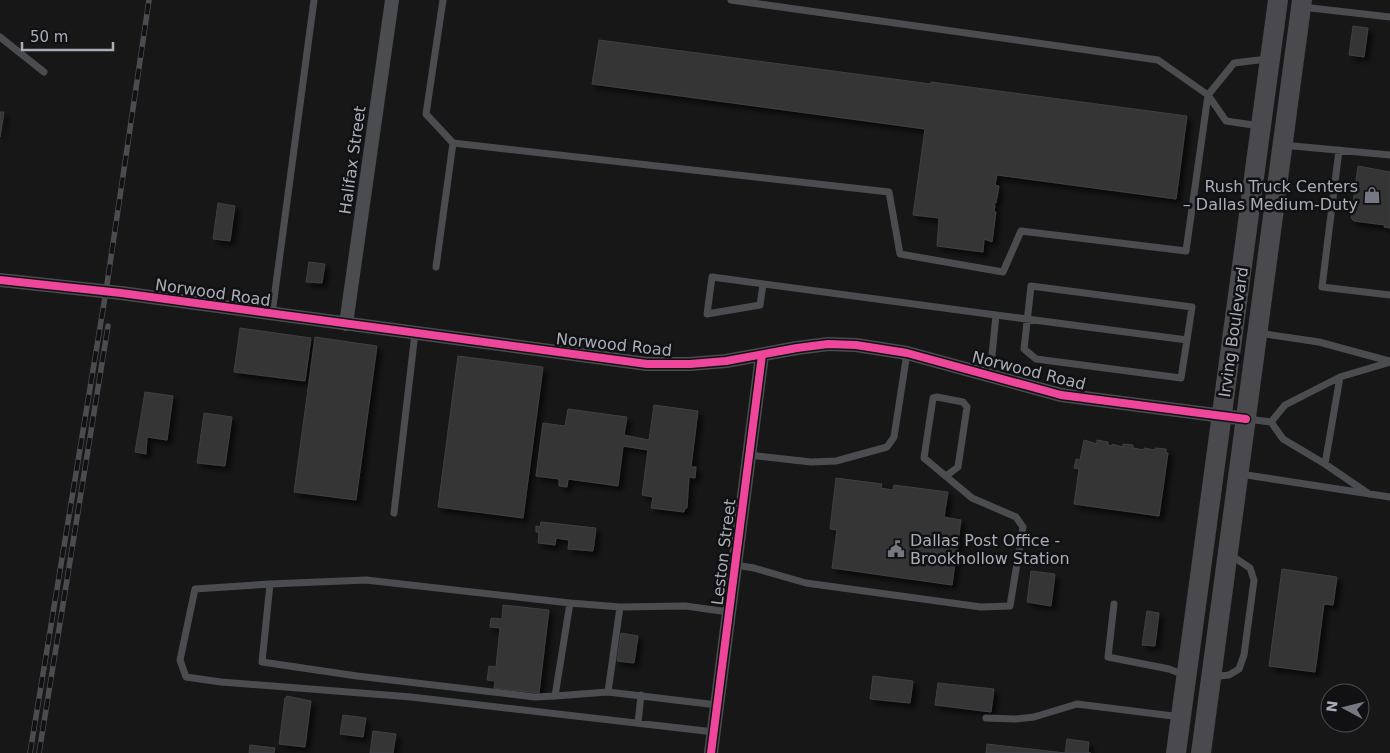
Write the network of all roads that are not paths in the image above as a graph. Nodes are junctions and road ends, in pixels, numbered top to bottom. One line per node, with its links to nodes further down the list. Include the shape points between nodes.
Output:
1 (314, 0): 21 (lane)
2 (392, 0): 24 (street, Halifax Street)
3 (443, 0): 14 (lane, via 426,114)
4 (731, 0): 11 (lane, via 1158,60)
5 (1278, 2): 6 (main road); 9 (main road, Irving Boulevard)
6 (1302, 3): 7 (lane); 13 (main road, Irving Boulevard)
7 (1390, 17)
8 (0, 37): 10 (lane)
9 (1270, 58): 11 (lane, via 1234,63); 12 (main road, Irving Boulevard)
10 (44, 72)
11 (1208, 94): 12 (lane, via 1226,121); 14 (lane, via 1186,250 1021,231 1003,272 900,254 889,192)
12 (1261, 126): 13 (main road); 33 (main road, Irving Boulevard)
13 (1284, 137): 15 (lane); 26 (main road, Irving Boulevard)
14 (453, 143): 17 (lane)
15 (1339, 150): 16 (lane); 20 (lane, via 1322,287)
16 (1390, 155)
17 (436, 267)
18 (0, 280): 21 (street, Norwood Road, via 94,289)
19 (763, 284): 19 (lane, via 712,277 707,314 760,305); 22 (lane)
20 (1390, 295)
21 (272, 314): 24 (street, Norwood Road)
22 (996, 315): 23 (lane); 31 (lane)
23 (1027, 320): 27 (lane); 27 (lane, via 1031,286 1192,308); 27 (lane, via 1024,349 1036,359 1162,376 1182,378)
24 (346, 324): 25 (street, Norwood Road)
25 (415, 333): 29 (street, Norwood Road, via 647,364 690,364); 42 (lane)
26 (1258, 333): 30 (lane, via 1319,342); 34 (main road, Irving Boulevard)
27 (1187, 340)
28 (907, 353): 29 (street, Norwood Road, via 828,344); 31 (street, Norwood Road); 36 (lane, via 894,437 887,447 836,461 811,462)
29 (762, 355): 36 (street, Leston Street)
30 (1390, 361): 32 (lane)
31 (990, 375): 33 (street, Norwood Road, via 1061,395)
32 (1340, 377): 35 (lane, via 1285,405); 37 (lane)
33 (1222, 417): 34 (street, Norwood Road); 50 (main road, Irving Boulevard)
34 (1246, 420): 35 (lane); 38 (main road, Irving Boulevard)
35 (1270, 422): 37 (lane, via 1283,439)
36 (749, 454): 44 (street, Leston Street)
37 (1325, 464): 40 (lane)
38 (1239, 474): 40 (lane); 43 (main road, Irving Boulevard)
39 (946, 476): 39 (lane, via 924,458 933,398 937,397 963,402 967,407 958,467); 44 (lane, via 972,498 1016,517 1023,527 1010,606 982,608 806,583)
40 (1371, 495): 41 (lane)
41 (1390, 497)
42 (394, 513)
43 (1228, 554): 51 (main road, Irving Boulevard); 51 (lane, via 1250,568 1254,580 1244,655 1239,669 1229,675)
44 (735, 565): 49 (street, Leston Street)
45 (270, 584): 46 (lane, via 366,580); 54 (lane, via 262,662 416,684 535,697); 59 (lane, via 195,588 180,660 186,677 411,697)
46 (570, 603): 48 (lane); 54 (lane)
47 (1114, 604): 50 (lane, via 1108,657 1169,669)
48 (620, 607): 49 (lane, via 684,606); 52 (lane)
49 (729, 612): 55 (street, Leston Street)
50 (1186, 676): 51 (main road); 56 (main road, Irving Boulevard)
51 (1211, 678): 58 (main road, Irving Boulevard)
52 (608, 692): 53 (lane); 54 (lane)
53 (641, 695): 55 (lane); 59 (lane)
54 (555, 696)
55 (717, 705): 60 (street, Leston Street)
56 (1181, 717): 57 (lane, via 1077,704 1015,720); 58 (main road); 62 (main road, Irving Boulevard)
57 (986, 718)
58 (1206, 720): 63 (main road, Irving Boulevard)
59 (638, 723): 60 (lane)
60 (714, 732): 61 (street, Leston Street)
61 (711, 753)
62 (1176, 753)
63 (1201, 753)

